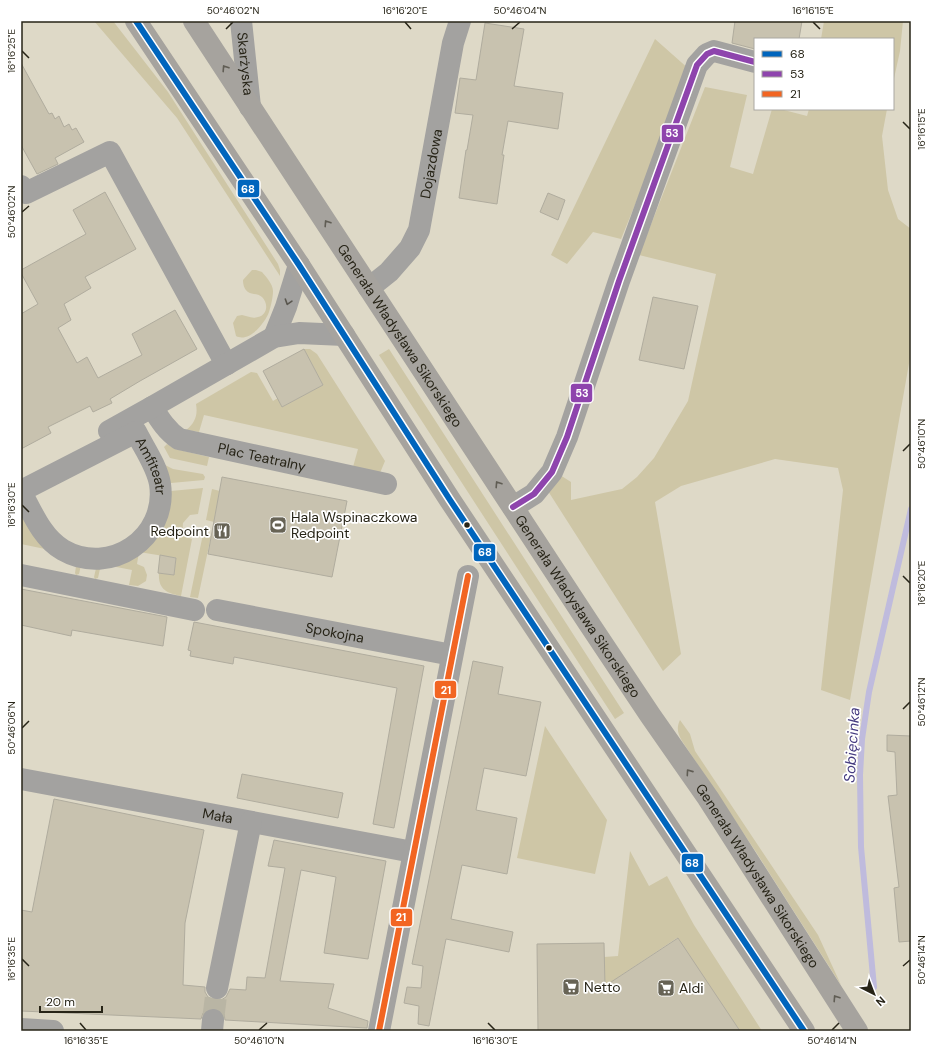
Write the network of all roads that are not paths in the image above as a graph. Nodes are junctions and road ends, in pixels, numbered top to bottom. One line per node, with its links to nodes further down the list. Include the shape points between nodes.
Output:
1 (136, 21): 8 (main road)
2 (194, 21): 6 (main road, Generała Władysława Sikorskiego, one-way to 2)
3 (241, 21): 6 (street, Skarżyska)
4 (460, 21): 9 (street, Dojazdowa, via 453,43 419,230 410,248 389,272)
5 (754, 62): 17 (street, via 714,51 707,54 697,65 619,281 568,437 552,472 534,494)
6 (250, 107): 9 (main road, Generała Władysława Sikorskiego, one-way to 6)
7 (21, 186): 12 (street, via 26,193 110,152)
8 (300, 266): 10 (main road); 11 (street, one-way to 11)
9 (369, 288): 17 (main road, Generała Władysława Sikorskiego, one-way to 9)
10 (344, 335): 11 (street, via 299,333); 30 (main road, via 450,500)
11 (274, 337): 12 (street)
12 (227, 364): 13 (street)
13 (152, 407): 14 (street); 15 (street, Plac Teatralny, via 171,434 180,439)
14 (21, 478)
15 (386, 484)
16 (21, 491): 16 (street, Amfiteatr, via 136,432 156,469 160,499 159,509 151,528 132,549 110,558 88,559 72,555 52,542 40,527)
17 (512, 507): 31 (main road, Generała Władysława Sikorskiego, one-way to 17, via 708,798)
18 (21, 575): 20 (street)
19 (468, 576): 22 (street)
20 (194, 610)
21 (217, 610): 22 (street, Spokojna)
22 (452, 655): 25 (street)
23 (21, 779): 24 (street, Mała)
24 (251, 822): 25 (street, Mała); 26 (street)
25 (414, 852): 29 (street)
26 (218, 988)
27 (21, 1029): 28 (street)
28 (52, 1031)
29 (379, 1031)
30 (804, 1031)
31 (857, 1031)

